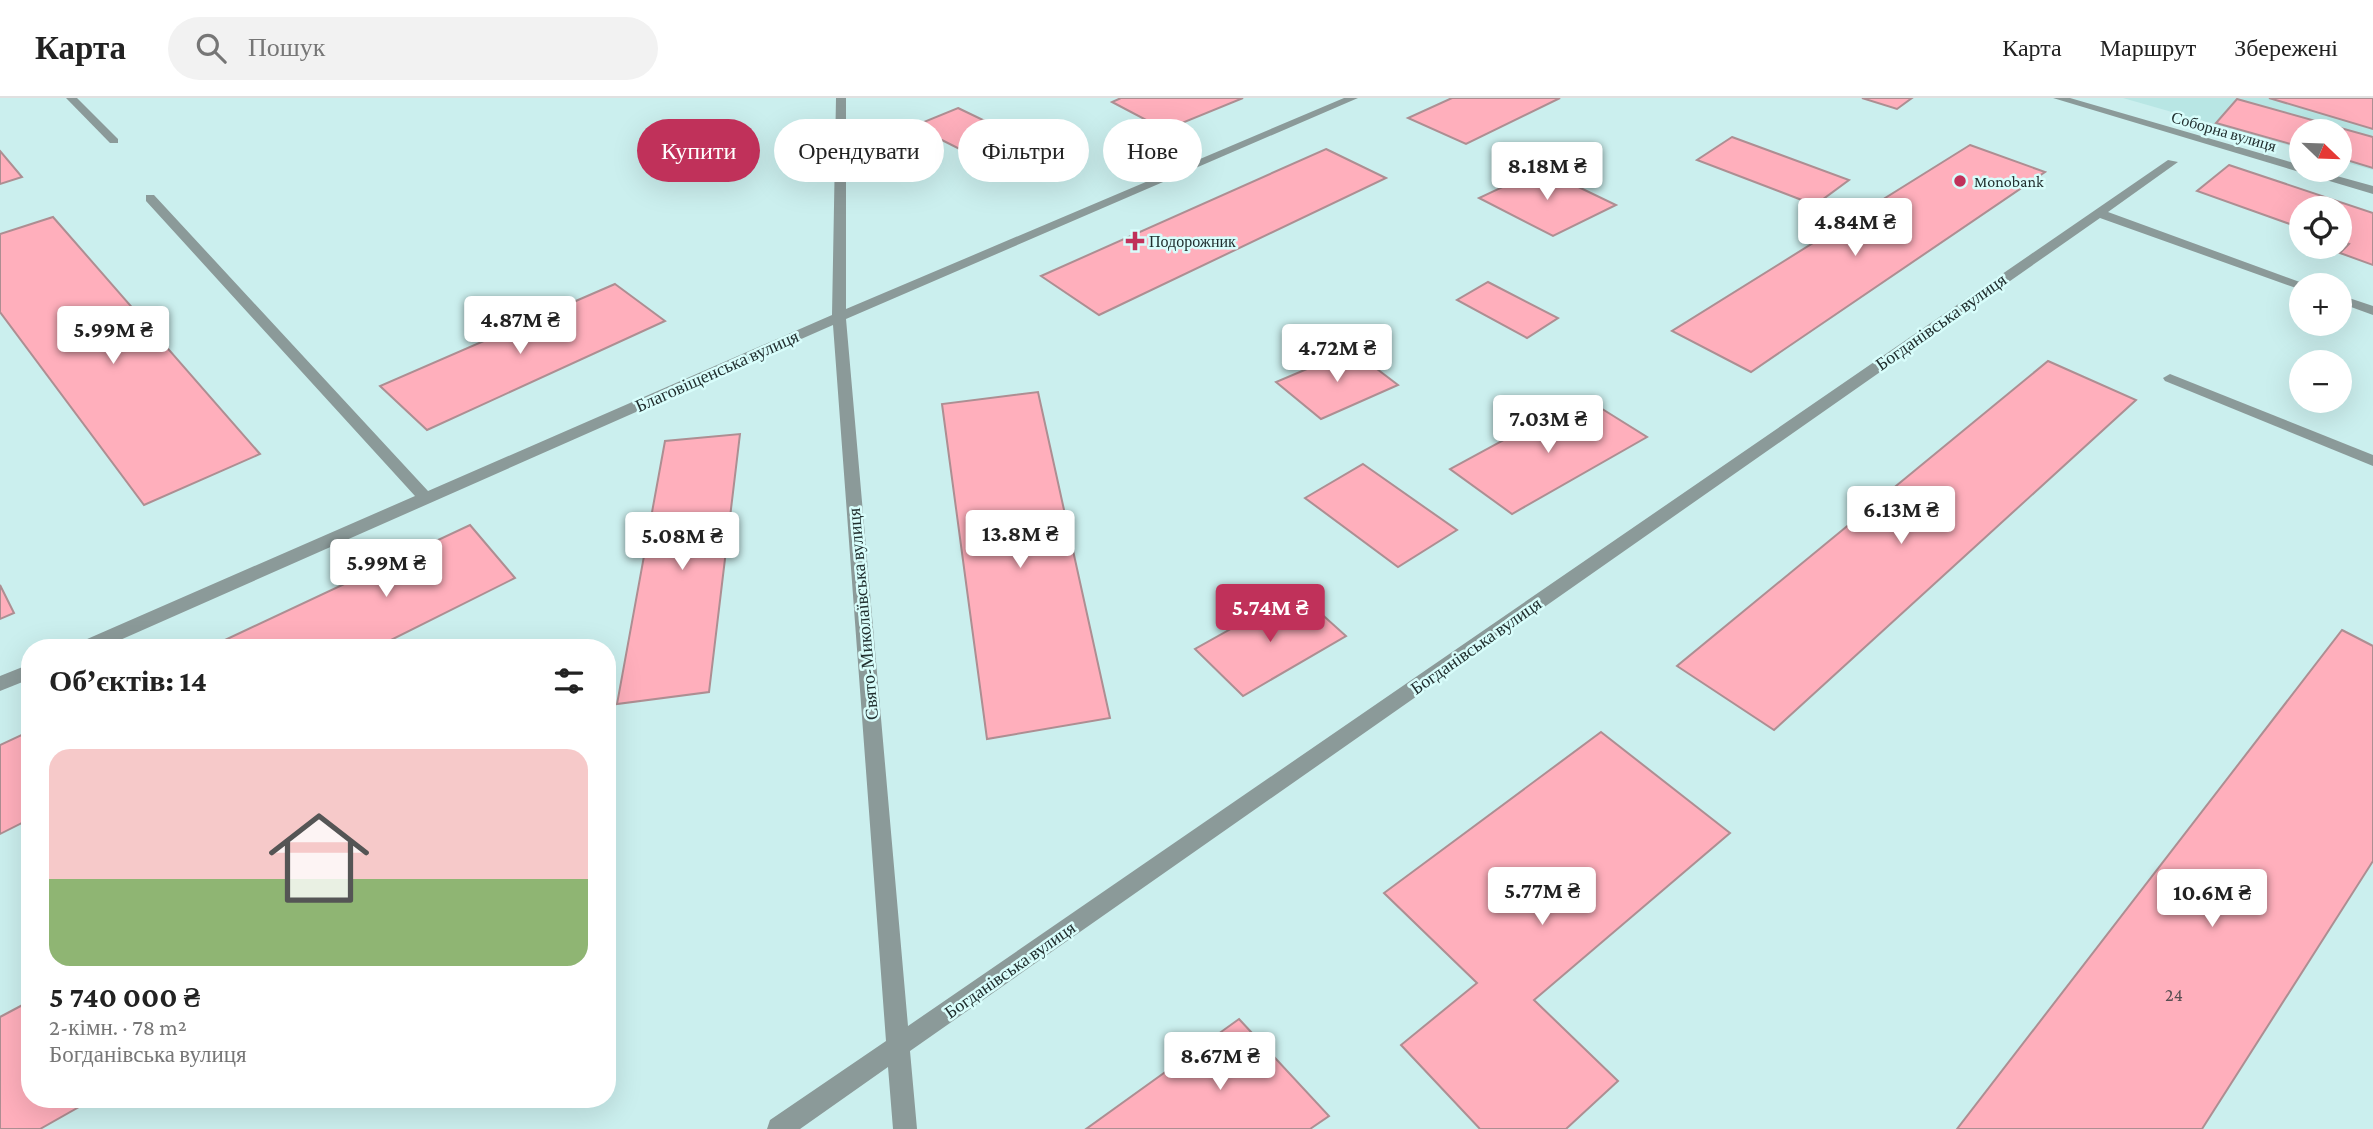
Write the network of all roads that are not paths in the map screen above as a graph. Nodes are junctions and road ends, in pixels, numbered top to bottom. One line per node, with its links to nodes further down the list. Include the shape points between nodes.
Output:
1 (71, 98): 5 (street)
2 (841, 98): 15 (street, Свято-Миколаївська вулиця)
3 (1353, 98): 15 (street, Благовіщенська вулиця)
4 (2058, 98): 7 (street, Соборна вулиця)
5 (114, 141)
6 (2172, 162): 11 (street, Богданівська вулиця)
7 (2289, 166)
8 (2345, 182): 9 (street, Соборна вулиця)
9 (2373, 190)
10 (150, 198): 18 (street)
11 (2098, 213): 12 (street); 22 (street, Богданівська вулиця)
12 (2289, 281)
13 (2352, 303): 14 (street)
14 (2373, 311)
15 (839, 317): 18 (street, Благовіщенська вулиця); 22 (street, Свято-Миколаївська вулиця)
16 (2170, 379): 17 (street)
17 (2373, 461)
18 (426, 498): 19 (street, Благовіщенська вулиця)
19 (105, 639)
20 (21, 675): 21 (street)
21 (0, 684)
22 (898, 1048): 23 (street, Богданівська вулиця); 24 (street, Свято-Миколаївська вулиця)
23 (779, 1129)
24 (905, 1129)

